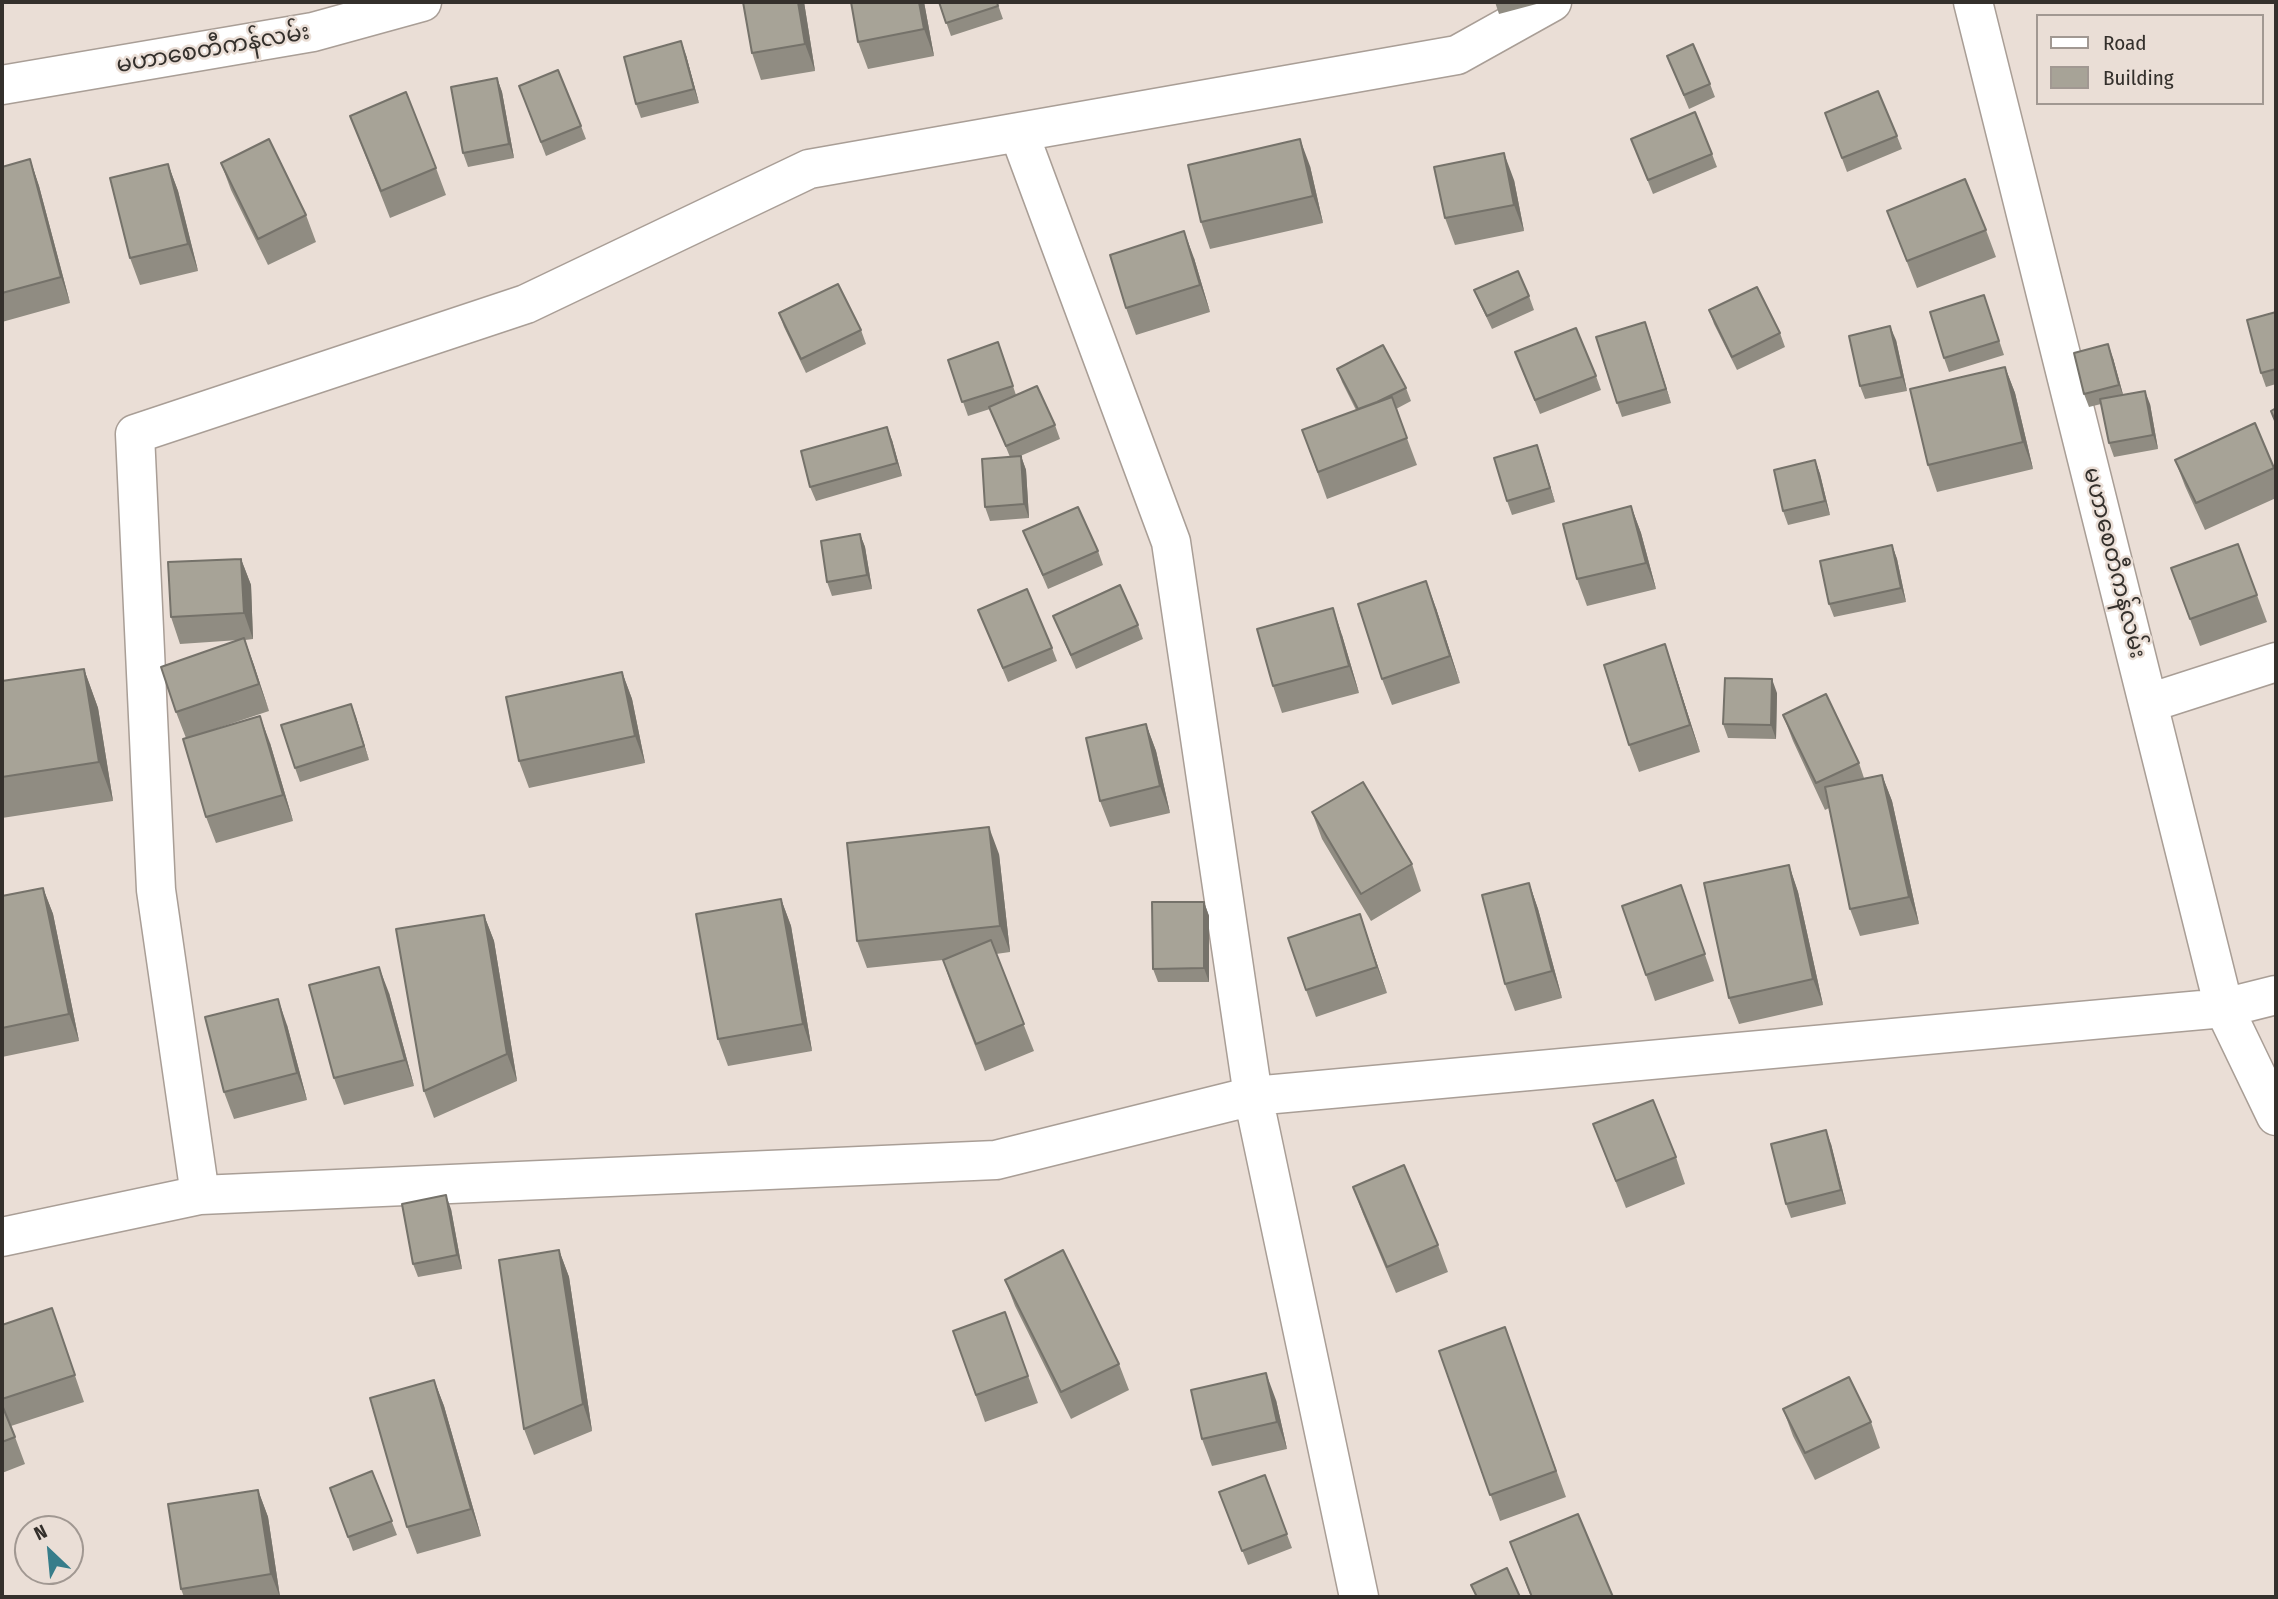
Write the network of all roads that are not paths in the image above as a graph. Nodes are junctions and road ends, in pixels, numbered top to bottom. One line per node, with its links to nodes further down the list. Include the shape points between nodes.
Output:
1 (422, 2): 4 (street, မဟာစေတီကန်လမ်း, via 313,32)
2 (1552, 2): 5 (street, via 1457,55)
3 (1973, 2): 7 (street, မဟာစေတီကန်လမ်း)
4 (2, 85)
5 (1018, 133): 10 (street, via 1171,542); 12 (street, via 809,169 526,304 135,433 156,890)
6 (2276, 662): 7 (street)
7 (2149, 703): 9 (street, မဟာစေတီကန်လမ်း)
8 (2276, 995): 9 (street)
9 (2224, 1008): 10 (street); 11 (street, မဟာစေတီကန်လမ်း)
10 (1253, 1096): 12 (street, via 996,1160); 14 (street)
11 (2276, 1116)
12 (200, 1195): 13 (street)
13 (2, 1237)
14 (1359, 1597)

